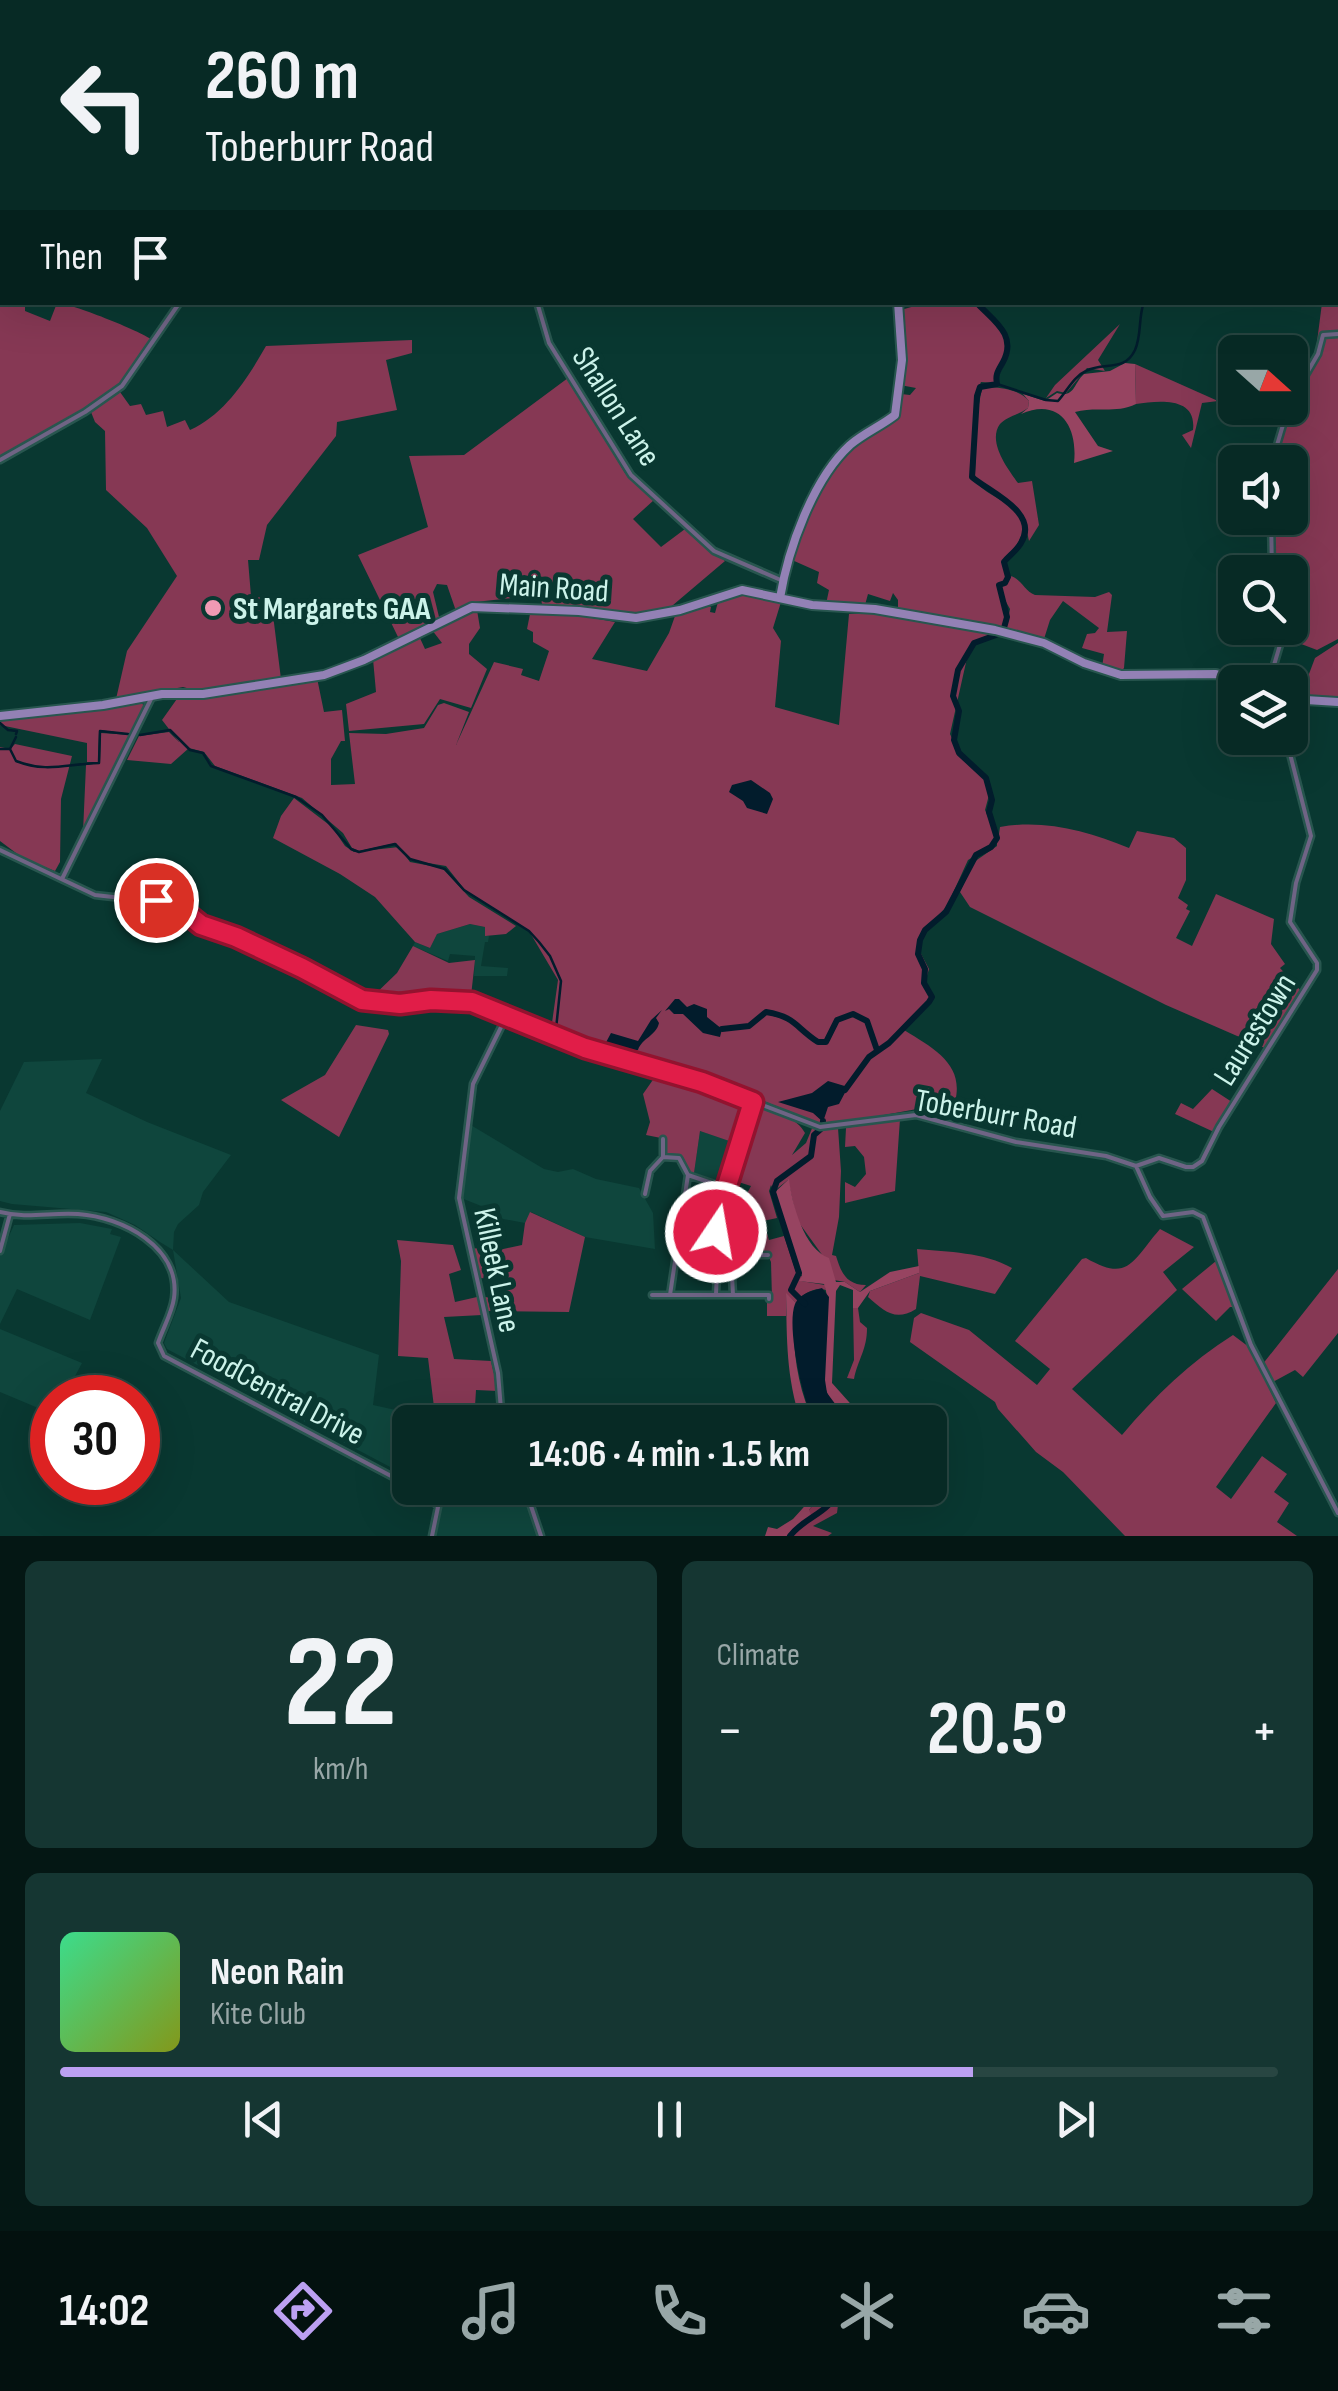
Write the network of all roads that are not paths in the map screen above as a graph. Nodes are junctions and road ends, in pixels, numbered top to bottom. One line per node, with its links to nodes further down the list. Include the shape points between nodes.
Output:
1 (178, 305): 6 (street, via 122,386)
2 (538, 305): 7 (street, Shallon Lane, via 550,344 630,475 714,551)
3 (898, 305): 7 (main road, via 896,415 854,441 825,475)
4 (1338, 334): 5 (street, via 1322,335)
5 (1308, 372)
6 (0, 460)
7 (783, 581): 8 (main road)
8 (780, 598): 9 (main road, Main Road, via 1009,633 1112,674); 10 (main road, Main Road, via 735,591 636,618 472,607 334,672 203,694)
9 (1218, 675)
10 (153, 695): 13 (main road, Main Road); 16 (street)
11 (1308, 700): 12 (main road)
12 (1338, 702)
13 (0, 716)
14 (1291, 755): 21 (street, Laurestown, via 1312,836 1290,922 1317,970 1202,1161 1186,1167 1154,1158)
15 (0, 850): 16 (street, Toberburr Road)
16 (62, 879): 17 (street, Toberburr Road, via 95,895 175,904 201,925 362,1000 462,1000)
17 (507, 1015): 18 (street, Toberburr Road, via 585,1048); 36 (street, Killeek Lane, via 473,1084 459,1198)
18 (753, 1102): 21 (street, Toberburr Road, via 830,1127 916,1115); 23 (street)
19 (664, 1142): 20 (street)
20 (663, 1157): 22 (street, via 678,1158); 24 (street, via 650,1171)
21 (1136, 1166): 40 (street, via 1163,1216 1192,1212 1203,1218 1251,1345)
22 (688, 1175): 23 (street); 34 (street)
23 (726, 1188): 29 (street)
24 (645, 1194)
25 (0, 1212): 26 (street, FoodCentral Drive)
26 (10, 1214): 27 (street); 37 (street, FoodCentral Drive, via 97,1216 145,1238 166,1262 175,1286 158,1342 164,1356)
27 (0, 1251)
28 (768, 1255): 30 (street)
29 (717, 1256): 30 (street); 31 (street)
30 (731, 1256): 32 (street)
31 (716, 1294): 32 (street); 34 (street)
32 (733, 1294): 35 (street)
33 (652, 1295): 34 (street)
34 (670, 1295)
35 (769, 1299)
36 (501, 1405)
37 (392, 1477)
38 (436, 1505): 41 (street, FoodCentral Drive)
39 (531, 1505): 42 (street)
40 (1338, 1513)
41 (432, 1536)
42 (541, 1536)

